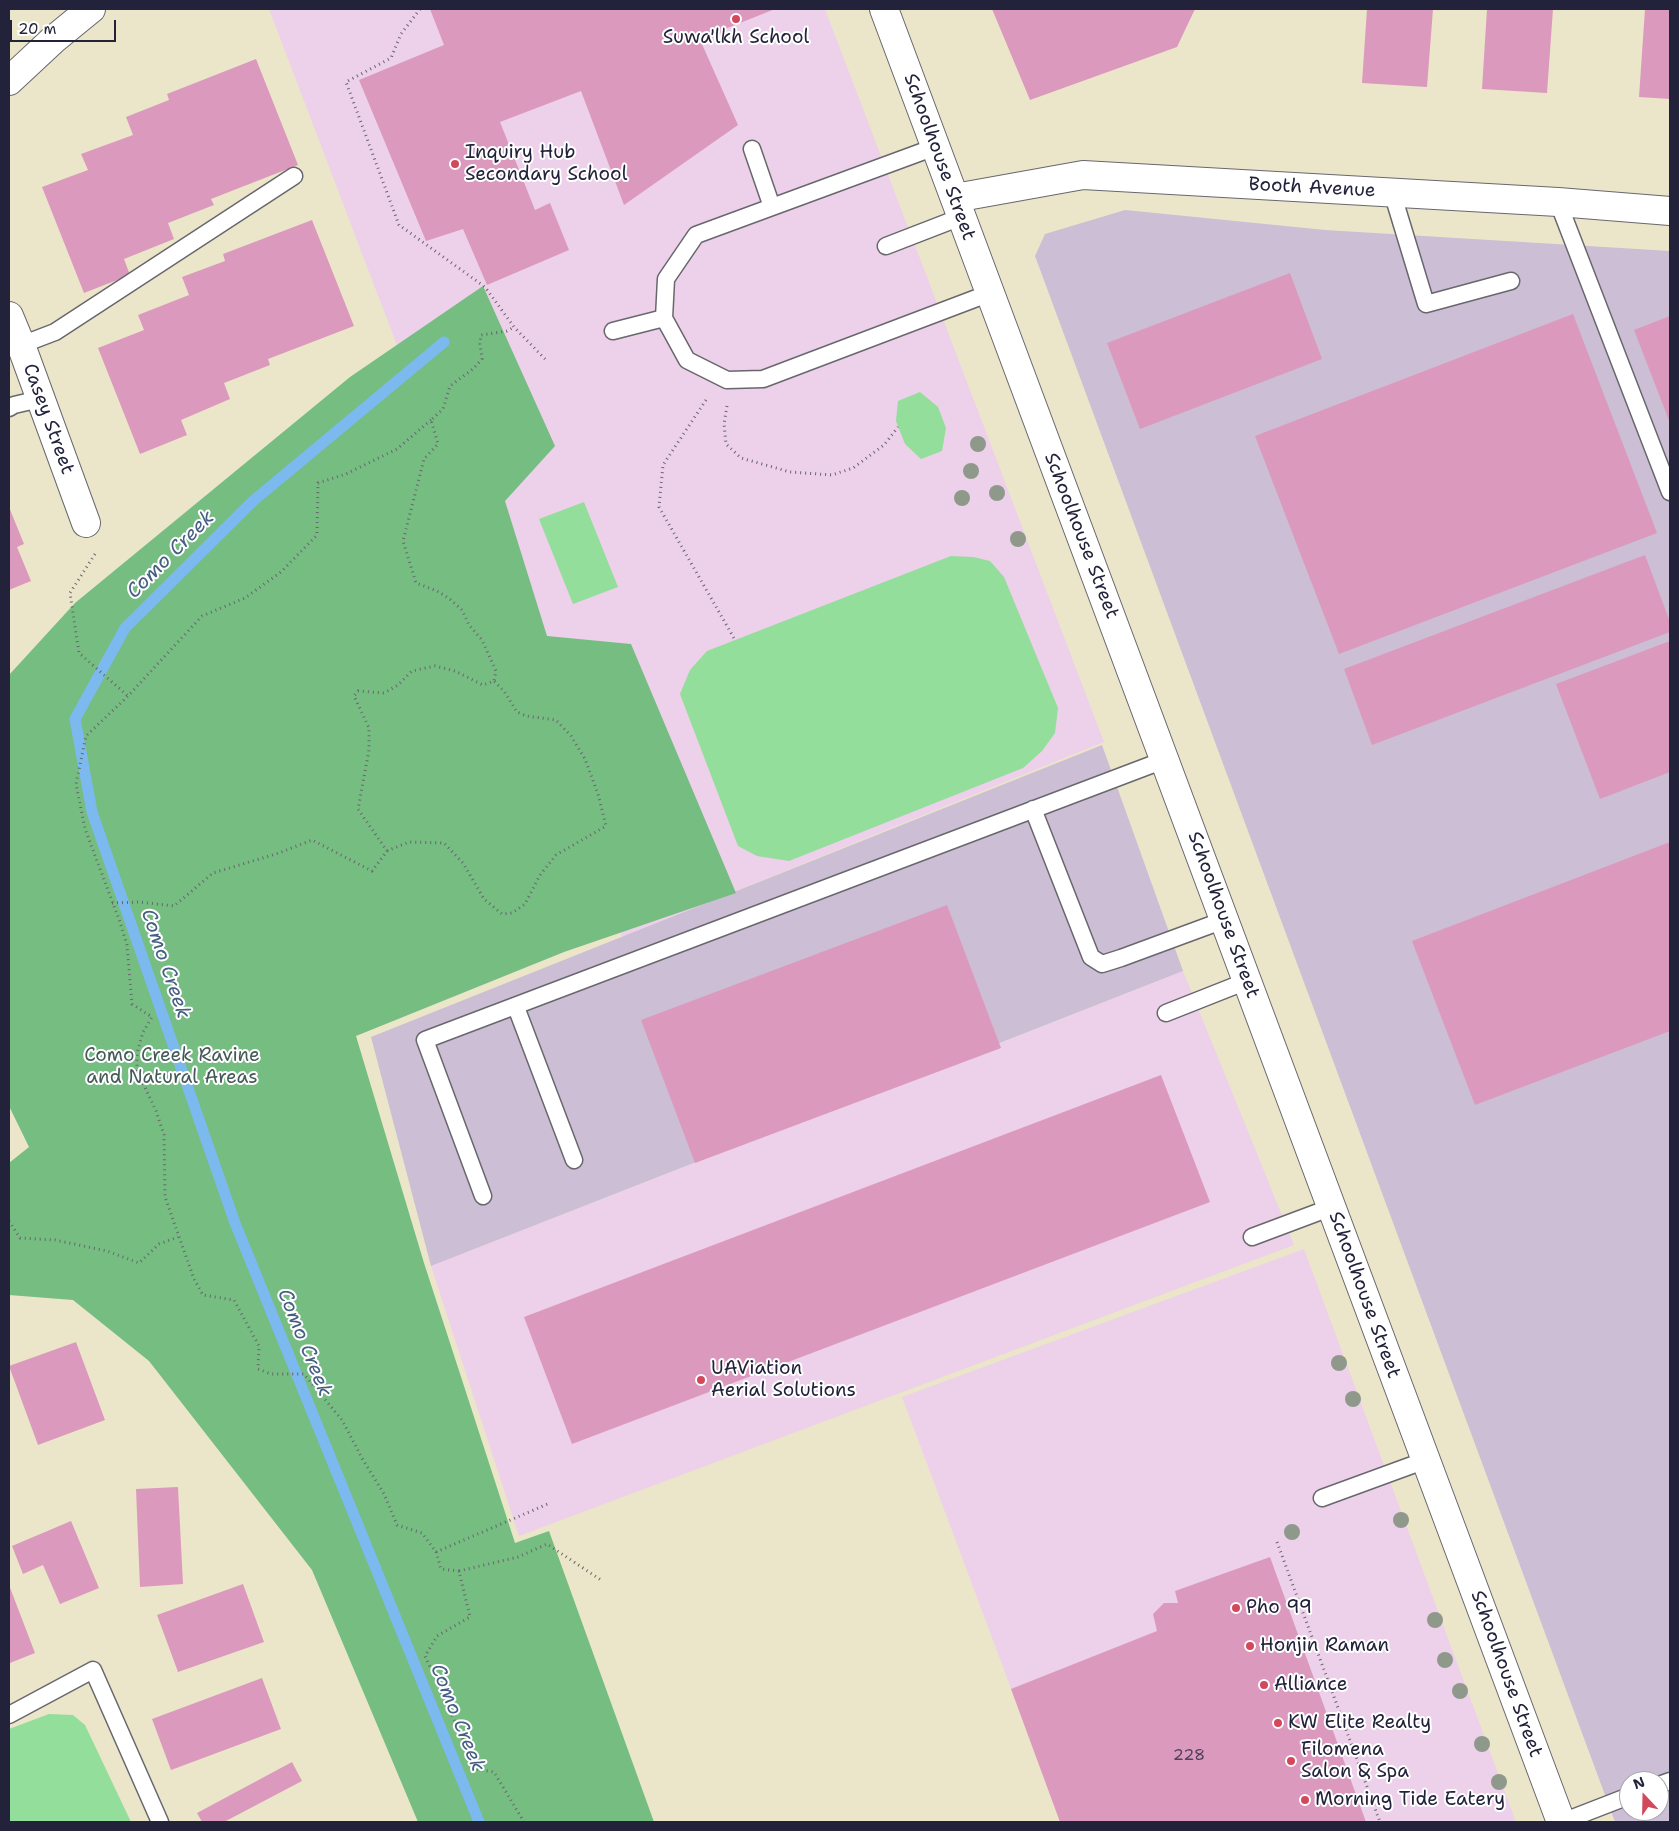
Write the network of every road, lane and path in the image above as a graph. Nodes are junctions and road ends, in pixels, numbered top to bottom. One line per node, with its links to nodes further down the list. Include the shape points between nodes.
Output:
1 (91, 9): 4 (main road)
2 (420, 9): 18 (path, via 401,34 391,58 346,82 399,225 485,287)
3 (884, 9): 5 (main road, Schoolhouse Street)
4 (9, 81)
5 (935, 146): 10 (lane); 11 (main road, Schoolhouse Street)
6 (752, 149): 10 (lane)
7 (294, 176): 20 (lane, via 55,332)
8 (1392, 192): 9 (main road, Booth Avenue); 11 (main road, Booth Avenue, via 1083,175); 14 (lane, via 1426,304)
9 (1558, 202): 12 (main road, Booth Avenue); 28 (lane)
10 (772, 207): 17 (lane, via 696,235 666,279)
11 (958, 207): 13 (lane); 15 (main road, Schoolhouse Street)
12 (1670, 211)
13 (886, 246)
14 (1511, 281)
15 (990, 294): 17 (lane, via 763,379 727,380 687,360); 33 (main road, Schoolhouse Street)
16 (9, 316): 20 (main road, Casey Street)
17 (664, 318): 19 (lane)
18 (514, 326): 21 (path); 26 (path, via 507,331 481,335 482,359 450,386 443,409)
19 (613, 331)
20 (21, 345): 23 (main road, Casey Street)
21 (546, 360)
22 (707, 397): 30 (path, via 663,465 659,507)
23 (40, 398): 25 (lane); 29 (main road, Casey Street)
24 (727, 403): 27 (path, via 726,444 741,458 790,472 832,475 853,468 884,445)
25 (9, 408)
26 (431, 420): 31 (path, via 438,444 424,459 403,541 416,583 450,599 462,610 482,640 496,671); 32 (path, via 397,449 346,474 318,483 317,535 280,572 245,598 202,616)
27 (898, 427)
28 (1670, 492)
29 (86, 523): 32 (path, via 97,552 70,593 79,653)
30 (735, 640)
31 (494, 681): 35 (path, via 483,685 455,671 435,666 412,671 384,693 358,690 354,696 369,728 369,750 358,809); 35 (path, via 517,712 556,720 571,736 585,760 606,826 556,855 540,875 525,904 512,913 502,914 484,899 463,863 444,843 409,842)
32 (128, 696): 36 (path, via 86,736 76,784 85,829)
33 (1164, 760): 34 (lane); 37 (main road, Schoolhouse Street)
34 (1034, 809): 37 (lane, via 1091,957 1102,964); 39 (lane)
35 (387, 851): 36 (path, via 372,871 312,840 213,874 174,906)
36 (112, 903): 45 (path, via 127,945 132,1004 152,1017 143,1032 136,1070 164,1135 165,1197)
37 (1224, 920): 38 (main road, Schoolhouse Street)
38 (1247, 981): 40 (lane); 43 (main road, Schoolhouse Street)
39 (516, 1006): 41 (lane); 42 (lane, via 425,1040)
40 (1166, 1013)
41 (574, 1160)
42 (483, 1196)
43 (1332, 1207): 46 (lane); 47 (main road, Schoolhouse Street)
44 (9, 1221): 45 (path, via 20,1238 55,1240 107,1251 139,1263 159,1244)
45 (178, 1237): 51 (path, via 203,1295 234,1300 259,1346 258,1368 271,1374 304,1374 342,1420 384,1494 397,1525 422,1533)
46 (1252, 1237)
47 (1426, 1460): 48 (lane); 59 (main road, Schoolhouse Street)
48 (1322, 1498)
49 (550, 1503): 51 (path)
50 (1277, 1542): 58 (path)
51 (436, 1552): 52 (path, via 441,1569)
52 (459, 1571): 53 (path, via 518,1557 547,1544); 57 (path, via 470,1617 437,1636 425,1656 475,1769 494,1772)
53 (601, 1580)
54 (9, 1715): 56 (lane, via 93,1670)
55 (1619, 1800): 59 (lane)
56 (160, 1822)
57 (524, 1822)
58 (1380, 1822)
59 (1561, 1822)

